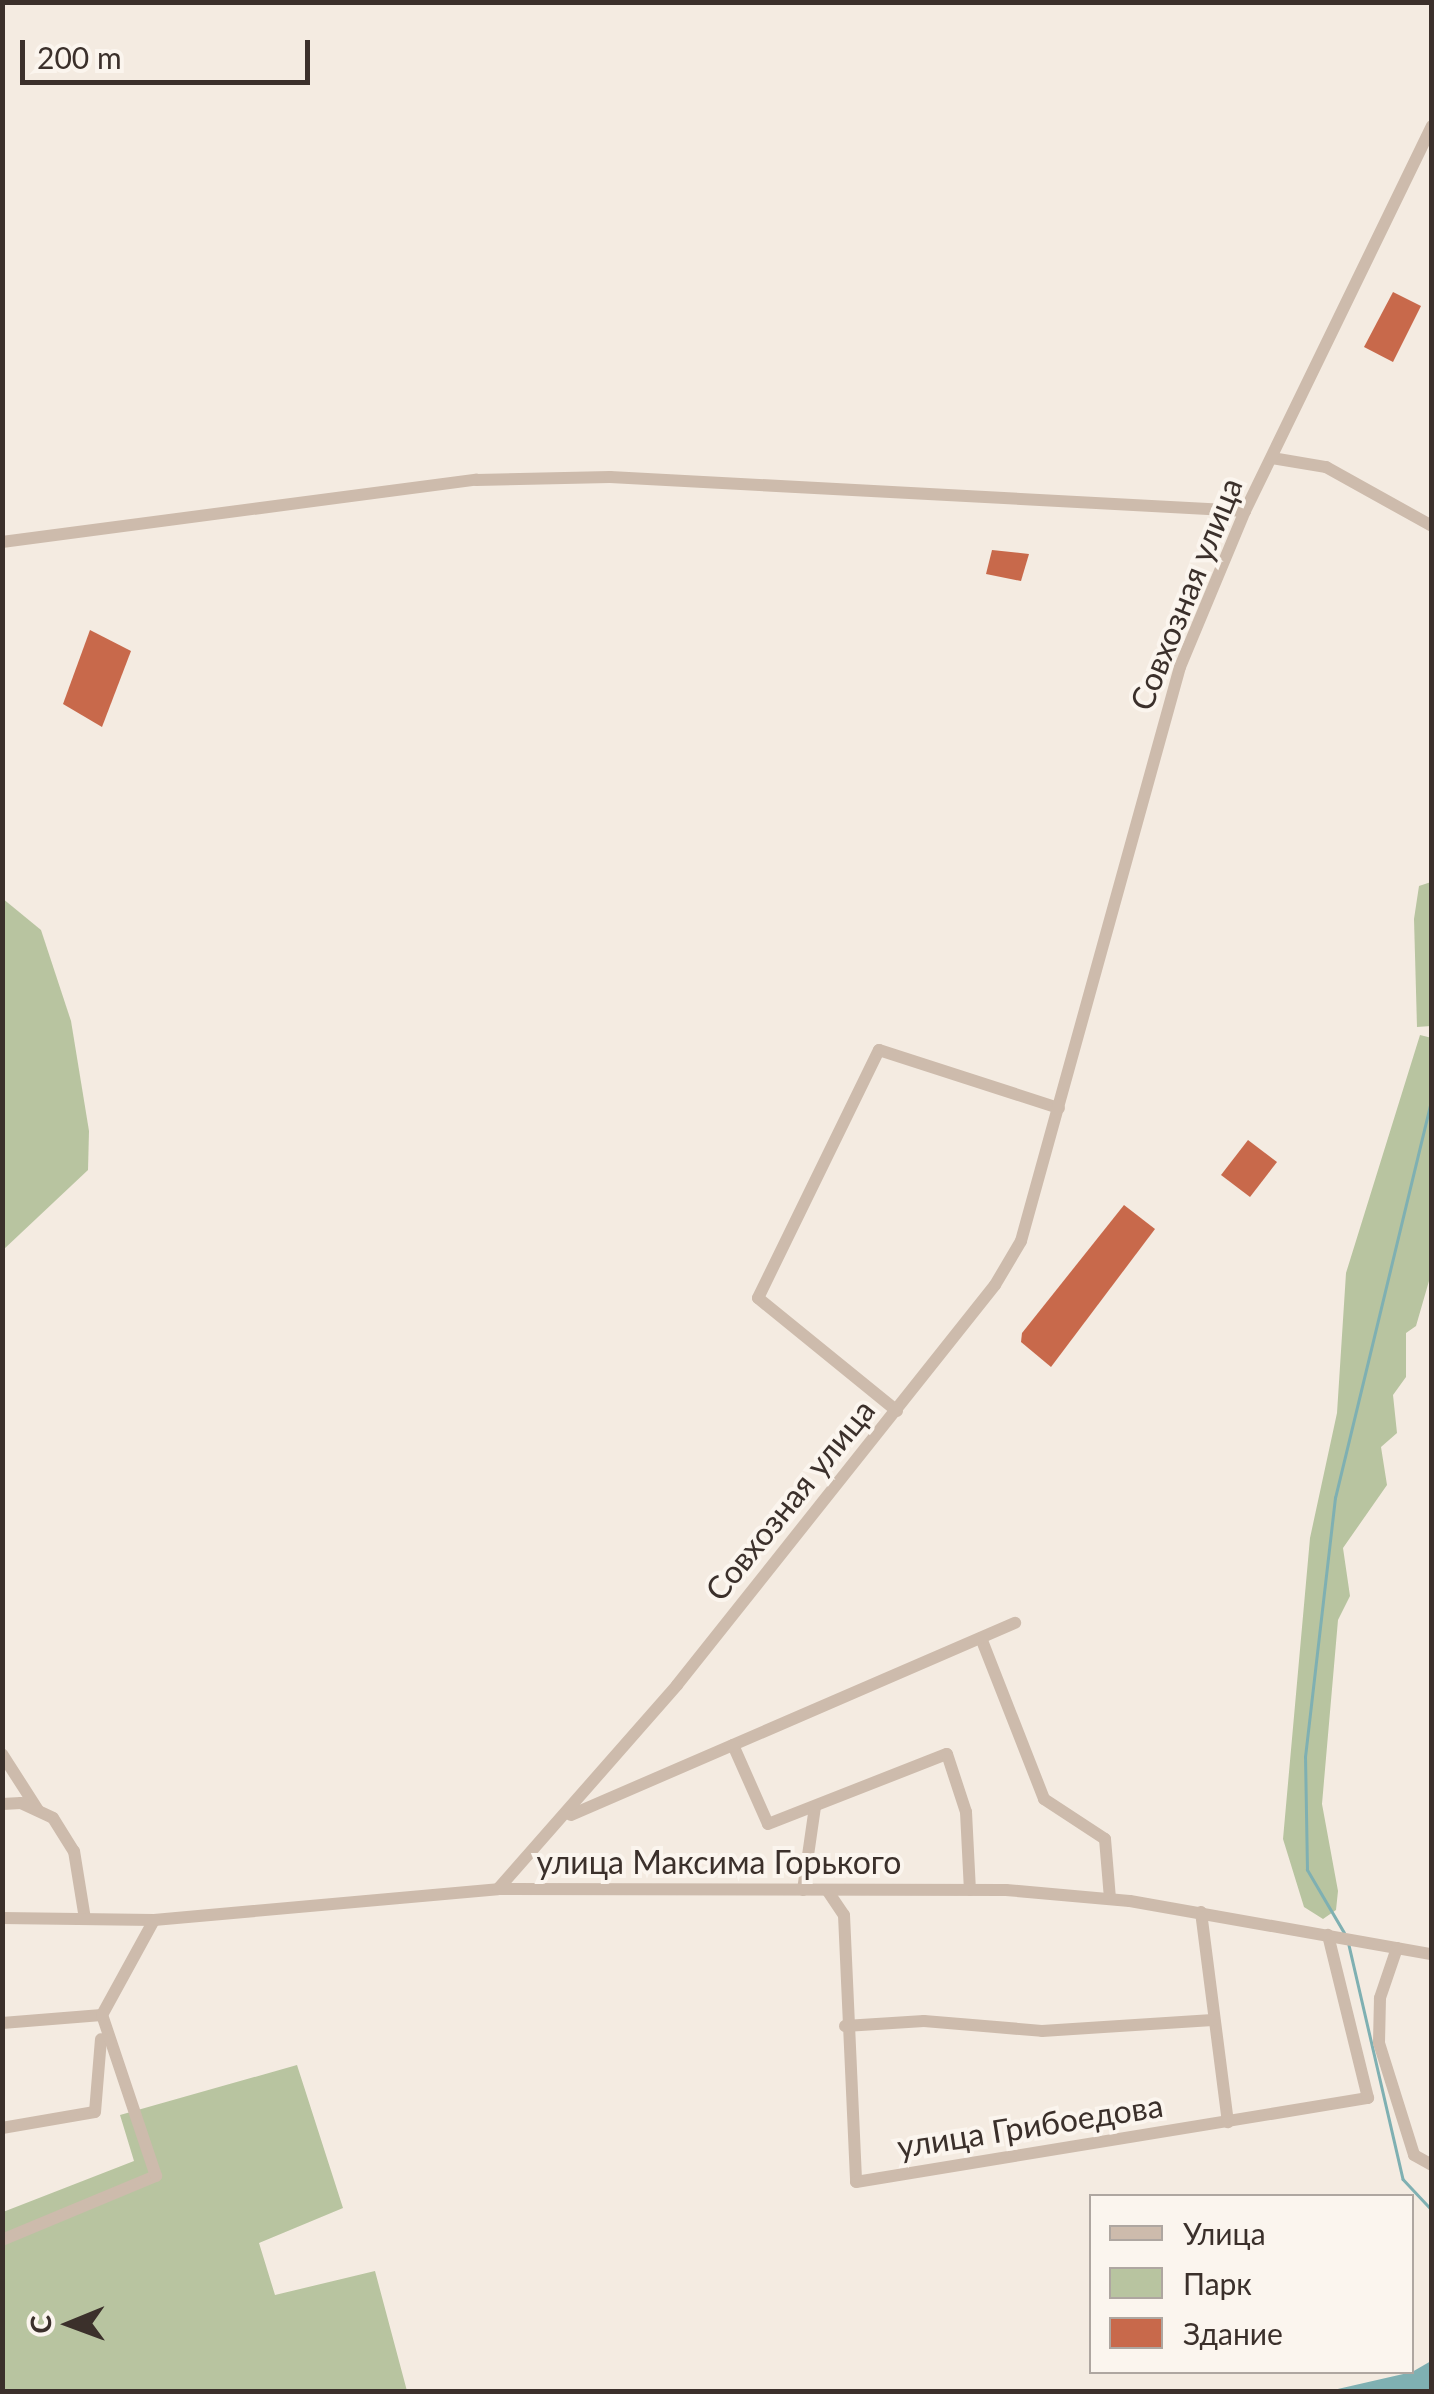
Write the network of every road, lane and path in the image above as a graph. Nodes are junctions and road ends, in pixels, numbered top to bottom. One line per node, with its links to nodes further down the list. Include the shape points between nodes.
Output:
1 (1432, 126): 2 (street, Совхозная улица)
2 (1272, 458): 3 (street, Совхозная улица); 4 (street, via 1326,467)
3 (1245, 511): 5 (street, via 610,477 476,480); 6 (street, Совхозная улица, via 1180,667)
4 (1432, 526)
5 (2, 542)
6 (1059, 1108): 7 (street, Совхозная улица, via 1021,1241); 7 (street, via 879,1050 758,1298)
7 (897, 1411): 15 (street, Совхозная улица)
8 (1015, 1624): 9 (street)
9 (981, 1638): 10 (street); 20 (street, via 1044,1798 1105,1839)
10 (732, 1745): 13 (street, via 768,1824); 15 (street)
11 (2, 1754): 14 (street)
12 (2, 1804): 14 (street)
13 (814, 1807): 17 (street); 19 (street, via 947,1754 966,1812)
14 (40, 1812): 23 (street, via 74,1852)
15 (569, 1816): 16 (street, Совхозная улица)
16 (498, 1888): 17 (street, улица Максима Горького); 24 (street, улица Максима Горького)
17 (803, 1890): 18 (street, улица Максима Горького)
18 (827, 1890): 19 (street, улица Максима Горького); 31 (street, улица Грибоедова, via 844,1915)
19 (970, 1890): 20 (street, улица Максима Горького)
20 (1110, 1899): 21 (street, улица Максима Горького)
21 (1201, 1912): 25 (street, улица Максима Горького); 29 (street)
22 (2, 1918): 23 (street, улица Максима Горького)
23 (85, 1919): 24 (street, улица Максима Горького)
24 (154, 1920): 28 (street)
25 (1328, 1935): 26 (street, улица Максима Горького); 33 (street, улица Грибоедова, via 1368,2098)
26 (1396, 1948): 27 (street, улица Максима Горького); 35 (street, via 1380,1998 1380,2043 1414,2154)
27 (1432, 1954)
28 (102, 2015): 30 (street); 32 (street)
29 (1213, 2020): 31 (street, via 1042,2032 924,2021); 33 (street)
30 (2, 2024)
31 (845, 2026): 33 (street, улица Грибоедова, via 856,2182)
32 (102, 2030): 34 (street, via 95,2112); 36 (street, via 156,2176)
33 (1228, 2122)
34 (2, 2128)
35 (1432, 2165)
36 (2, 2240)

